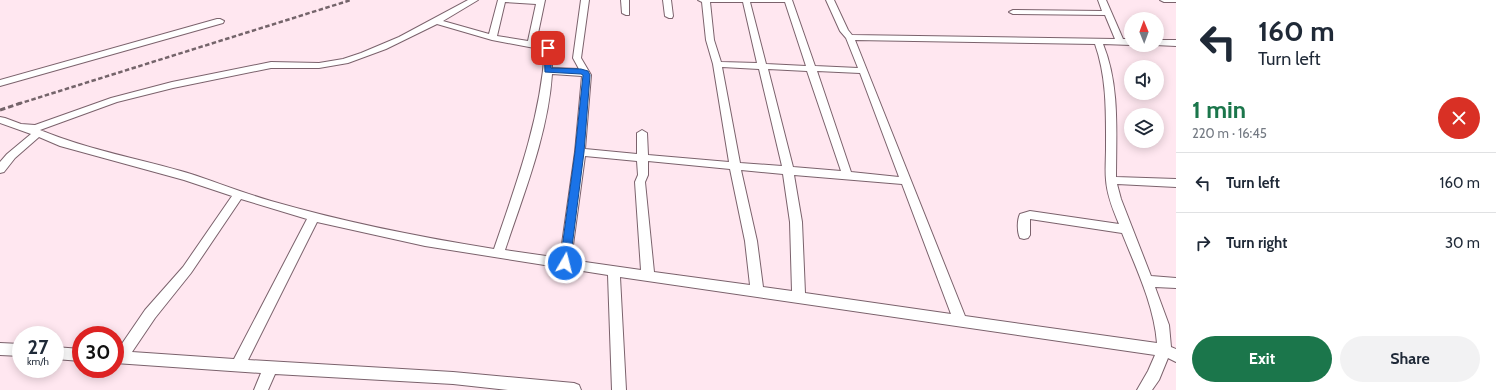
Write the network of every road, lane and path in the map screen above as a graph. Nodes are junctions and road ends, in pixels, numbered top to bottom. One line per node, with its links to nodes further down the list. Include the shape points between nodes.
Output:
1 (474, 0): 19 (street)
2 (503, 0): 13 (street); 22 (street)
3 (585, 0): 34 (street, via 577,58)
4 (625, 0): 17 (street)
5 (667, 0): 18 (street)
6 (702, 0): 7 (street)
7 (706, 0): 14 (street); 29 (street, via 710,40)
8 (788, 0): 14 (street); 31 (street)
9 (830, 0): 21 (street, via 844,31)
10 (1102, 0): 15 (street)
11 (1164, 0): 12 (street)
12 (1176, 0)
13 (541, 1): 28 (street)
14 (746, 1): 30 (street)
15 (1106, 11): 16 (street); 24 (street)
16 (1013, 12)
17 (626, 13)
18 (669, 16)
19 (435, 21): 22 (street); 37 (street, via 384,47 348,60 324,65 271,65 180,84 114,100)
20 (220, 22): 35 (street)
21 (850, 37): 23 (street); 33 (street)
22 (492, 38): 28 (street)
23 (1098, 42): 24 (street); 45 (street, via 1105,60 1109,84)
24 (1120, 42): 25 (street)
25 (1124, 42)
26 (1164, 43): 27 (street)
27 (1176, 43)
28 (532, 44): 32 (street, via 548,48)
29 (717, 64): 30 (street); 41 (street)
30 (763, 66): 31 (street); 43 (street)
31 (811, 68): 33 (street); 44 (street)
32 (547, 70): 34 (street); 52 (street, via 542,110 535,138)
33 (864, 72): 46 (street)
34 (585, 73): 39 (street, via 587,79)
35 (0, 83)
36 (2, 120): 37 (street)
37 (33, 131): 42 (street); 48 (street, via 64,144)
38 (642, 133): 40 (street)
39 (580, 152): 40 (street); 53 (street)
40 (642, 158): 41 (street); 55 (street, via 643,175 640,182)
41 (735, 166): 43 (street); 58 (street, via 751,241)
42 (0, 169)
43 (788, 170): 44 (street); 59 (street, via 796,222)
44 (847, 175): 46 (street)
45 (1111, 180): 47 (street); 50 (street)
46 (907, 181): 60 (street)
47 (1176, 182)
48 (240, 194): 49 (street); 62 (street, via 187,270)
49 (314, 217): 52 (street, via 425,242); 66 (street)
50 (1126, 229): 51 (street, via 1030,215 1024,217); 56 (street)
51 (1024, 235)
52 (498, 254): 53 (street)
53 (565, 263): 54 (street)
54 (614, 270): 55 (street); 70 (street)
55 (648, 275): 58 (street)
56 (1146, 281): 57 (street); 64 (street)
57 (1176, 283)
58 (758, 290): 59 (street)
59 (800, 297): 60 (street)
60 (960, 320): 64 (street)
61 (0, 349): 63 (street)
62 (124, 349)
63 (12, 350)
64 (1170, 353): 71 (street)
65 (124, 357): 66 (street)
66 (238, 366): 67 (street)
67 (270, 368): 68 (street); 69 (street, via 453,378)
68 (261, 390)
69 (574, 390)
70 (619, 390)
71 (1144, 390)

